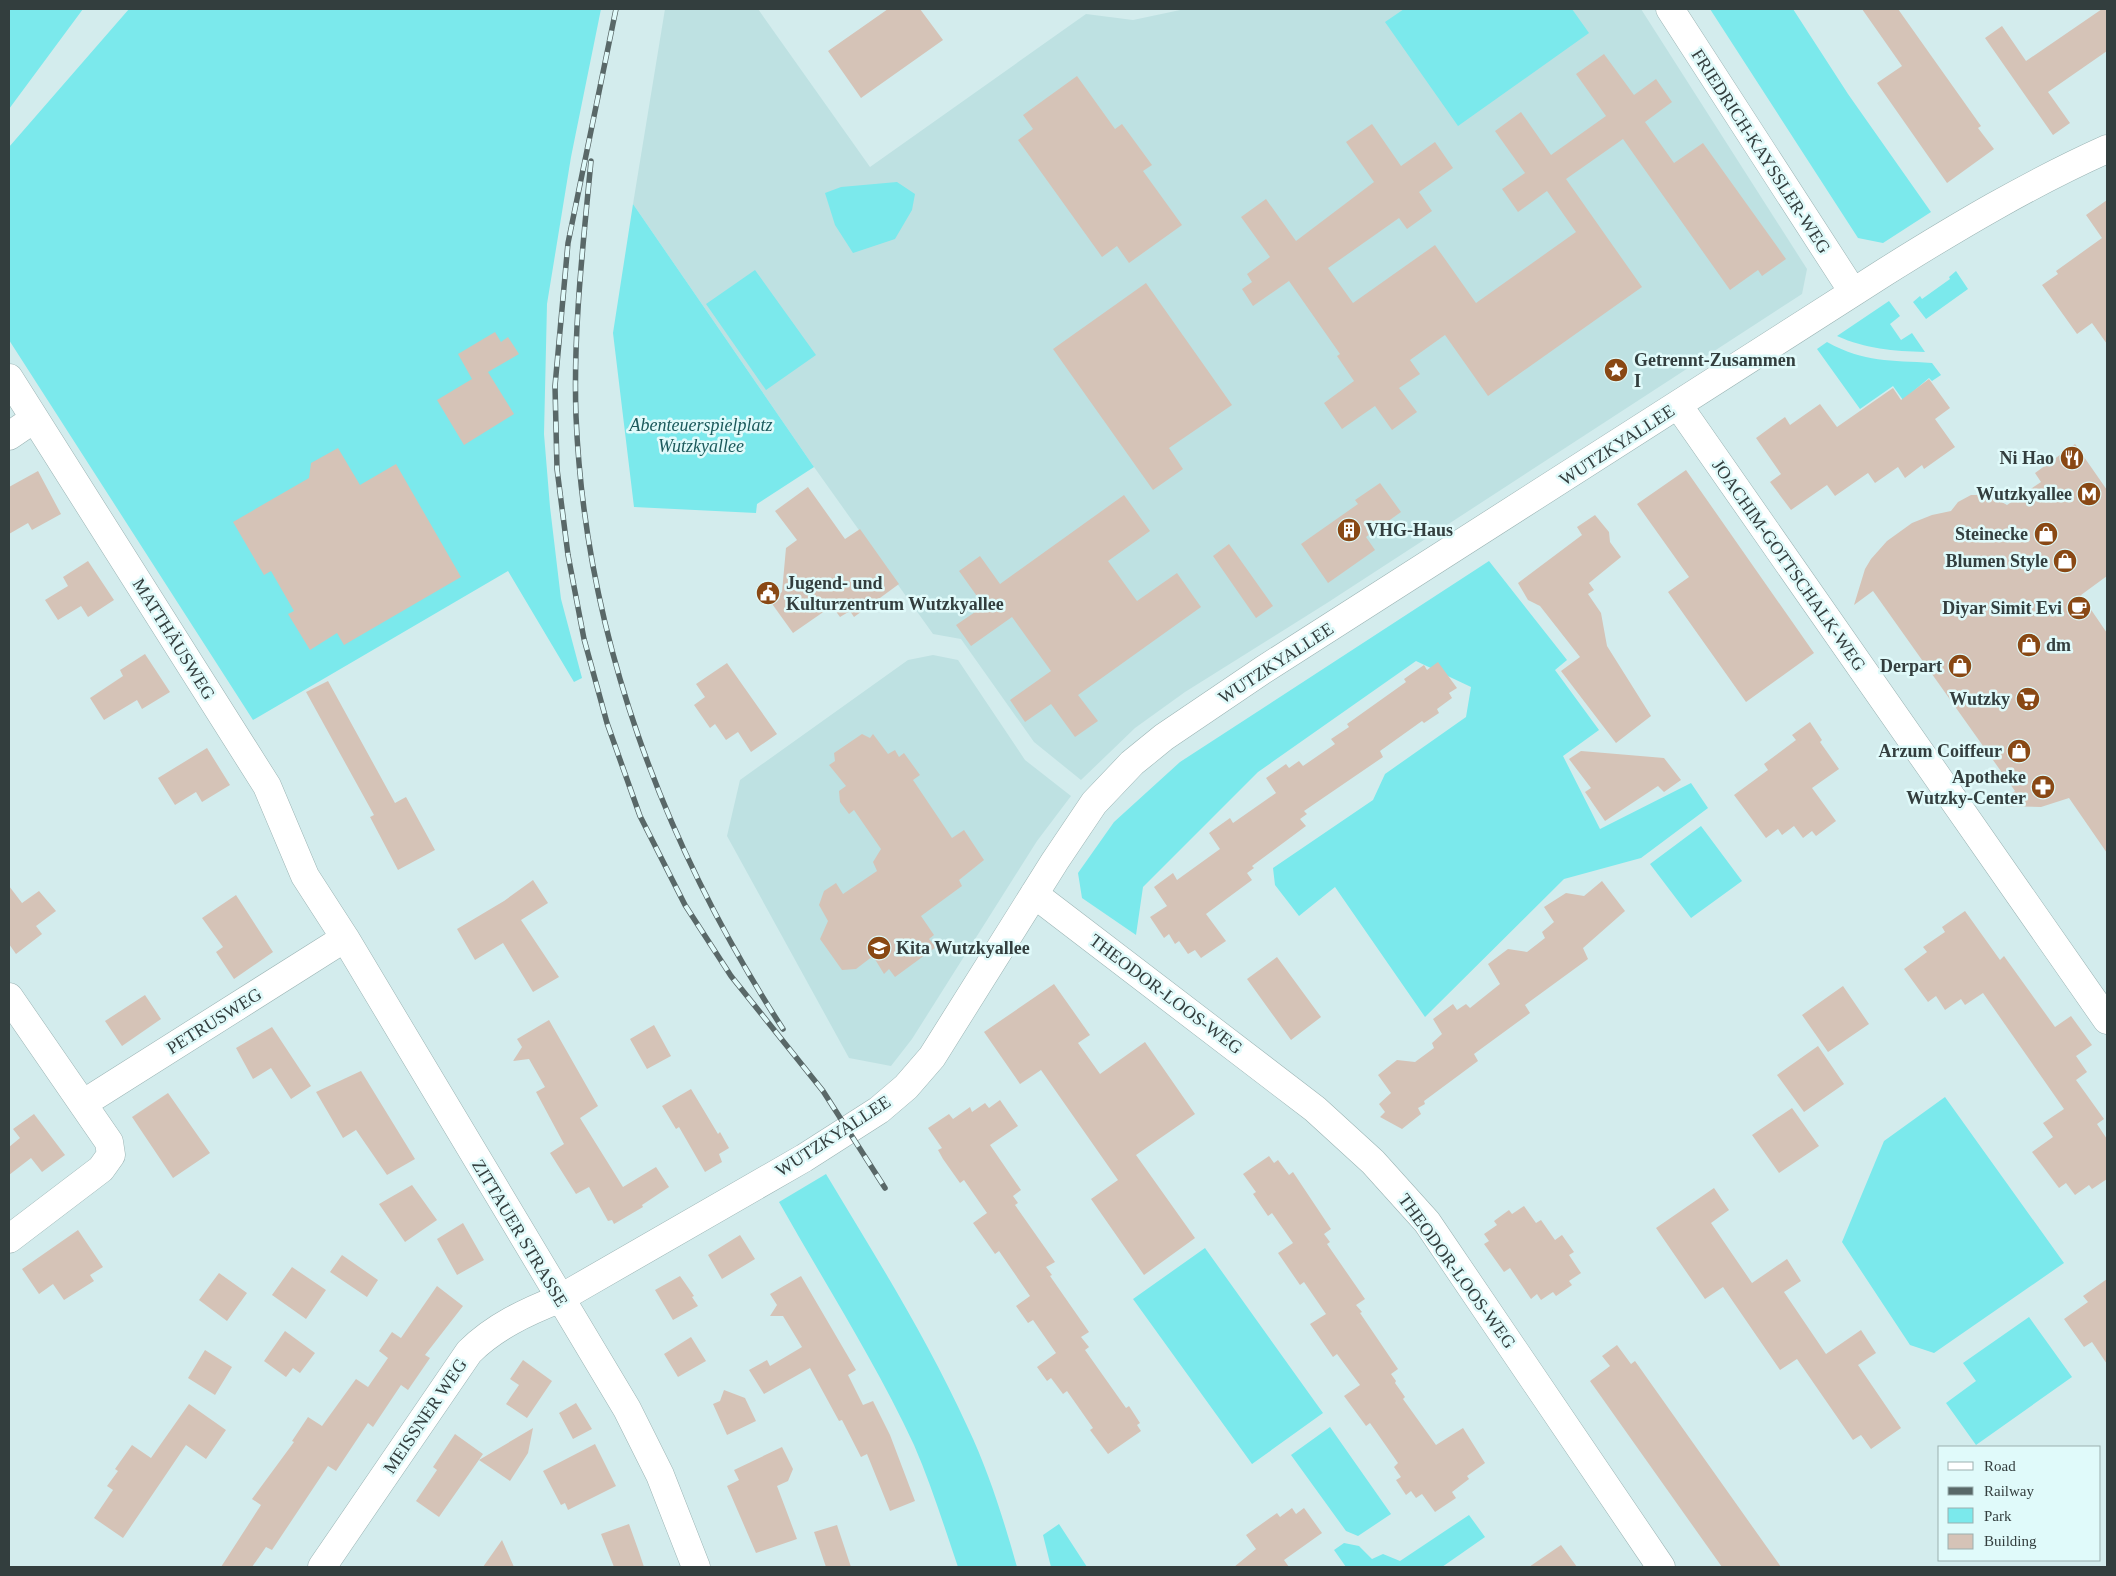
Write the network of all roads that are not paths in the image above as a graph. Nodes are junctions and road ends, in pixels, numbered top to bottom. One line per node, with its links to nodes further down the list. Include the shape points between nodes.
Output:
1 (1670, 9): 3 (street, FRIEDRICH-KAYSSLER-WEG)
2 (2107, 149): 3 (street, WUTZKYALLEE, via 1987,209)
3 (1853, 292): 5 (street, WUTZKYALLEE)
4 (9, 378): 6 (street, MATTHÄUSWEG)
5 (1678, 405): 8 (street, WUTZKYALLEE, via 1263,670 1164,737 1132,763 1094,803); 12 (street, JOACHIM-GOTTSCHALK-WEG)
6 (34, 420): 7 (street); 9 (street, MATTHÄUSWEG, via 267,786 304,876)
7 (9, 436)
8 (1034, 894): 15 (street, WUTZKYALLEE, via 932,1057 906,1087 879,1110 804,1158); 18 (street, THEODOR-LOOS-WEG, via 1315,1109 1374,1162 1432,1230)
9 (325, 907): 10 (street, ZITTAUER STRASSE)
10 (345, 938): 13 (street, PETRUSWEG); 15 (street, ZITTAUER STRASSE)
11 (9, 997): 13 (street)
12 (2107, 1020)
13 (84, 1103): 14 (street, via 110,1142 111,1155 101,1168)
14 (9, 1239)
15 (559, 1299): 16 (street, MEISSNER WEG, via 531,1310 485,1337 469,1352); 17 (street, ZITTAUER STRASSE, via 627,1409 660,1475)
16 (322, 1567)
17 (696, 1567)
18 (1661, 1567)

